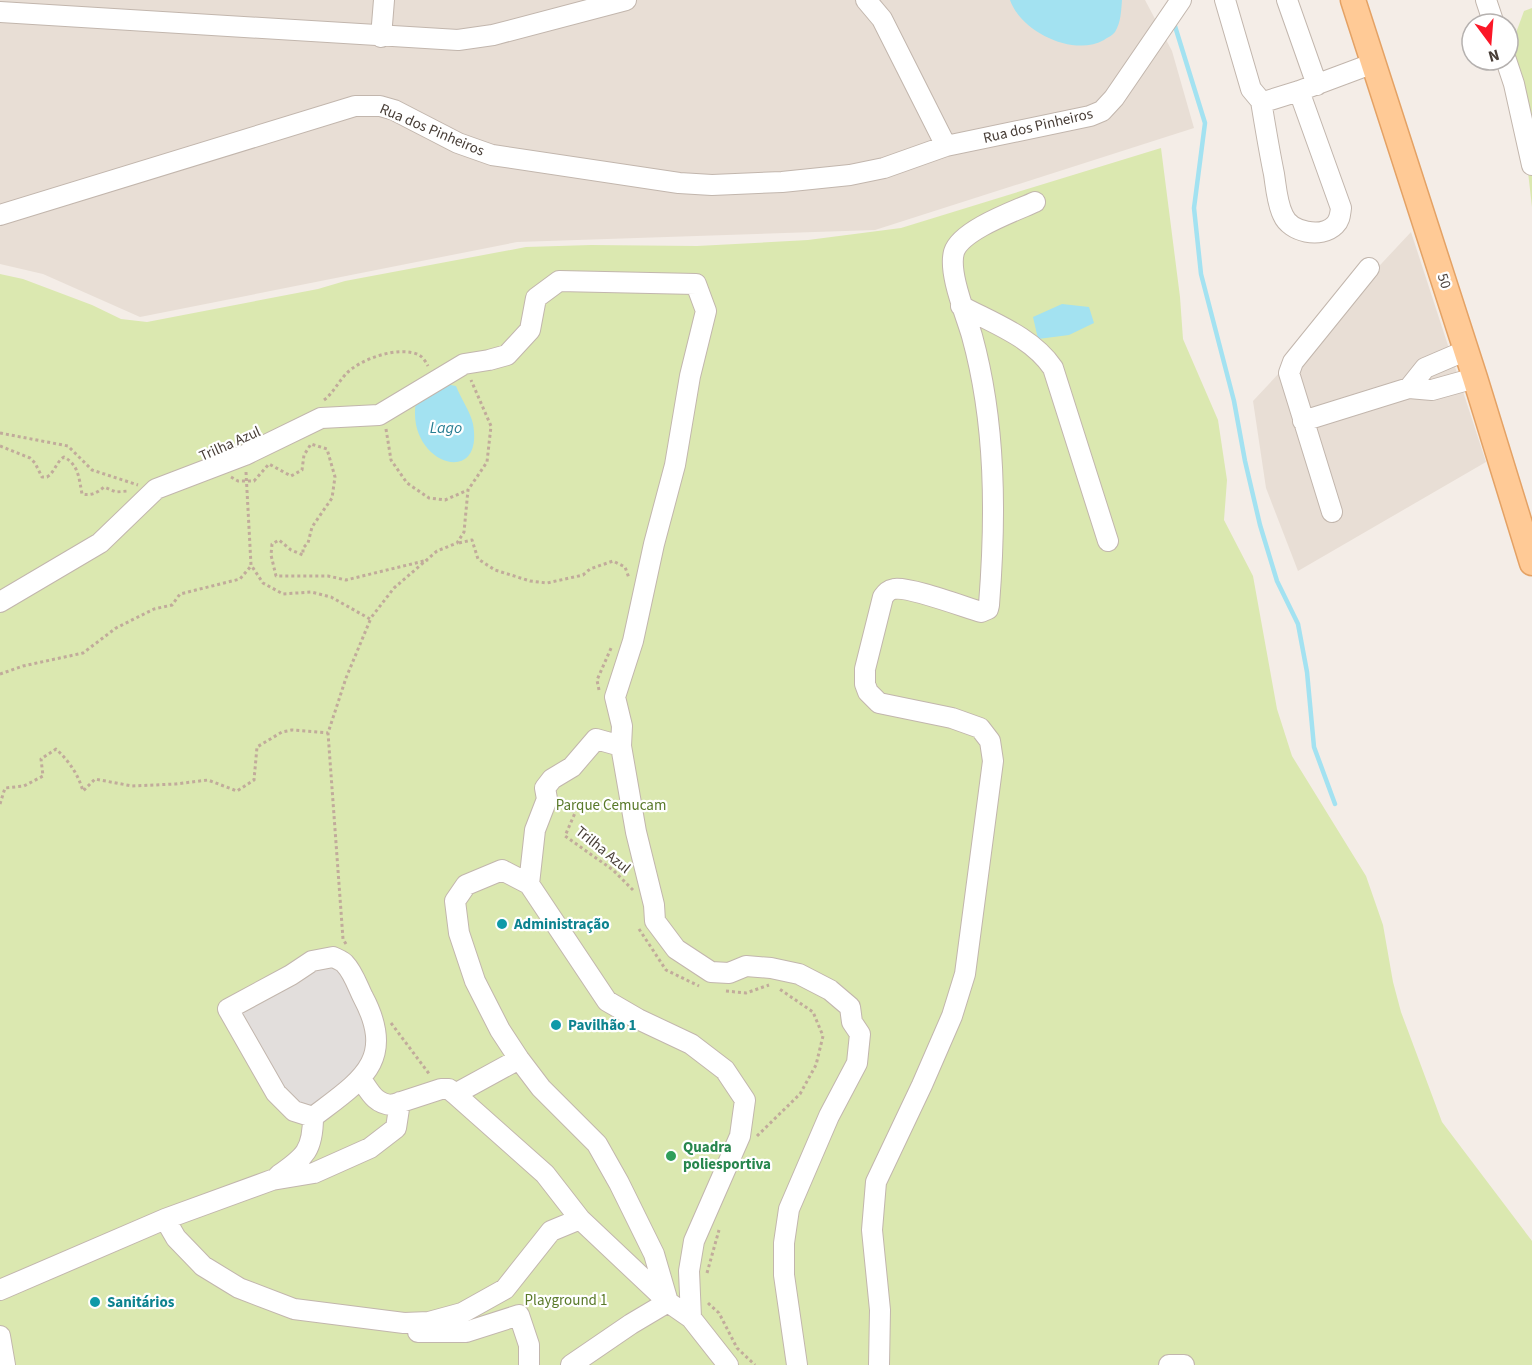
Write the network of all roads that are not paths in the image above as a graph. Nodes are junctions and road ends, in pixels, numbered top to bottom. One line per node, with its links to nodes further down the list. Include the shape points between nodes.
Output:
1 (384, 0): 9 (street)
2 (626, 0): 9 (street, via 477,39)
3 (866, 0): 14 (street, via 882,19)
4 (1181, 0): 14 (street, Rua dos Pinheiros, via 1102,111)
5 (1225, 0): 13 (street, via 1251,89)
6 (1287, 0): 12 (street)
7 (1353, 0): 10 (main road, 50)
8 (0, 12): 9 (street)
9 (381, 37)
10 (1374, 63): 12 (street); 20 (main road, 50)
11 (1510, 72): 15 (street)
12 (1308, 88): 13 (street); 13 (street, via 1341,208 1334,227 1320,232 1294,228 1283,217)
13 (1261, 101)
14 (946, 146): 17 (street, Rua dos Pinheiros, via 884,168 850,175 770,183 678,183 492,155 394,110 355,106)
15 (1532, 165)
16 (1035, 202): 19 (street, via 975,230 960,242 954,252 954,266)
17 (0, 215)
18 (1370, 268): 23 (street, via 1290,368)
19 (961, 306): 25 (street, via 1020,337 1044,355 1053,368); 48 (street, via 972,336 990,437 993,554 988,609 981,612 910,591 890,590 883,597 864,669 868,692 879,703 980,728 990,741 993,761 965,974 952,1016 876,1182 872,1230 880,1310)
20 (1467, 350): 21 (main road, 50); 22 (street, via 1425,368)
21 (1475, 378): 22 (street, via 1432,390); 26 (main road, 50)
22 (1409, 388): 23 (street)
23 (1303, 422): 24 (street)
24 (1332, 512)
25 (1108, 541)
26 (1532, 563)
27 (0, 602): 28 (street, via 100,543 156,489 245,455 321,418 379,415 464,364 507,355 530,330 536,298 559,281 696,284 706,311 675,465 633,641 615,697 622,726)
28 (621, 746): 29 (street, via 596,739 572,767 545,788 547,799 535,830); 47 (street, via 655,921 676,949 711,972 729,973 746,966 799,974 830,990 850,1007 852,1023 860,1034 857,1064 829,1116 789,1209 784,1275)
29 (529, 884): 30 (street, via 501,870 466,885 455,901 459,933 475,981); 41 (street, via 607,1001 691,1044 725,1070 745,1100 740,1136 694,1241 689,1271)
30 (519, 1059): 32 (street); 40 (street, via 541,1088 597,1144 654,1254)
31 (361, 1080): 33 (street, via 376,1101 392,1105); 34 (street); 34 (street, via 373,1060 378,1033 345,964 333,957 312,961 228,1009 276,1093 294,1111)
32 (448, 1092): 33 (street); 37 (street, via 545,1173)
33 (400, 1102): 35 (street, via 396,1128 370,1148 314,1173)
34 (313, 1117): 35 (street, via 313,1138 301,1160)
35 (272, 1180): 36 (street)
36 (165, 1219): 38 (street, via 176,1238); 39 (street)
37 (580, 1219): 38 (street, via 550,1232 505,1289 462,1313 429,1322 404,1323 294,1309 239,1288); 40 (street)
38 (203, 1266): 44 (street, via 236,1295 296,1318 404,1332 466,1332 519,1315 529,1345)
39 (0, 1290)
40 (668, 1302): 41 (street); 45 (street)
41 (691, 1318): 46 (street)
42 (0, 1336): 43 (street)
43 (5, 1365)
44 (529, 1365)
45 (571, 1365)
46 (728, 1365)
47 (797, 1365)
48 (879, 1365)
49 (1169, 1365): 50 (street)
50 (1184, 1365)

